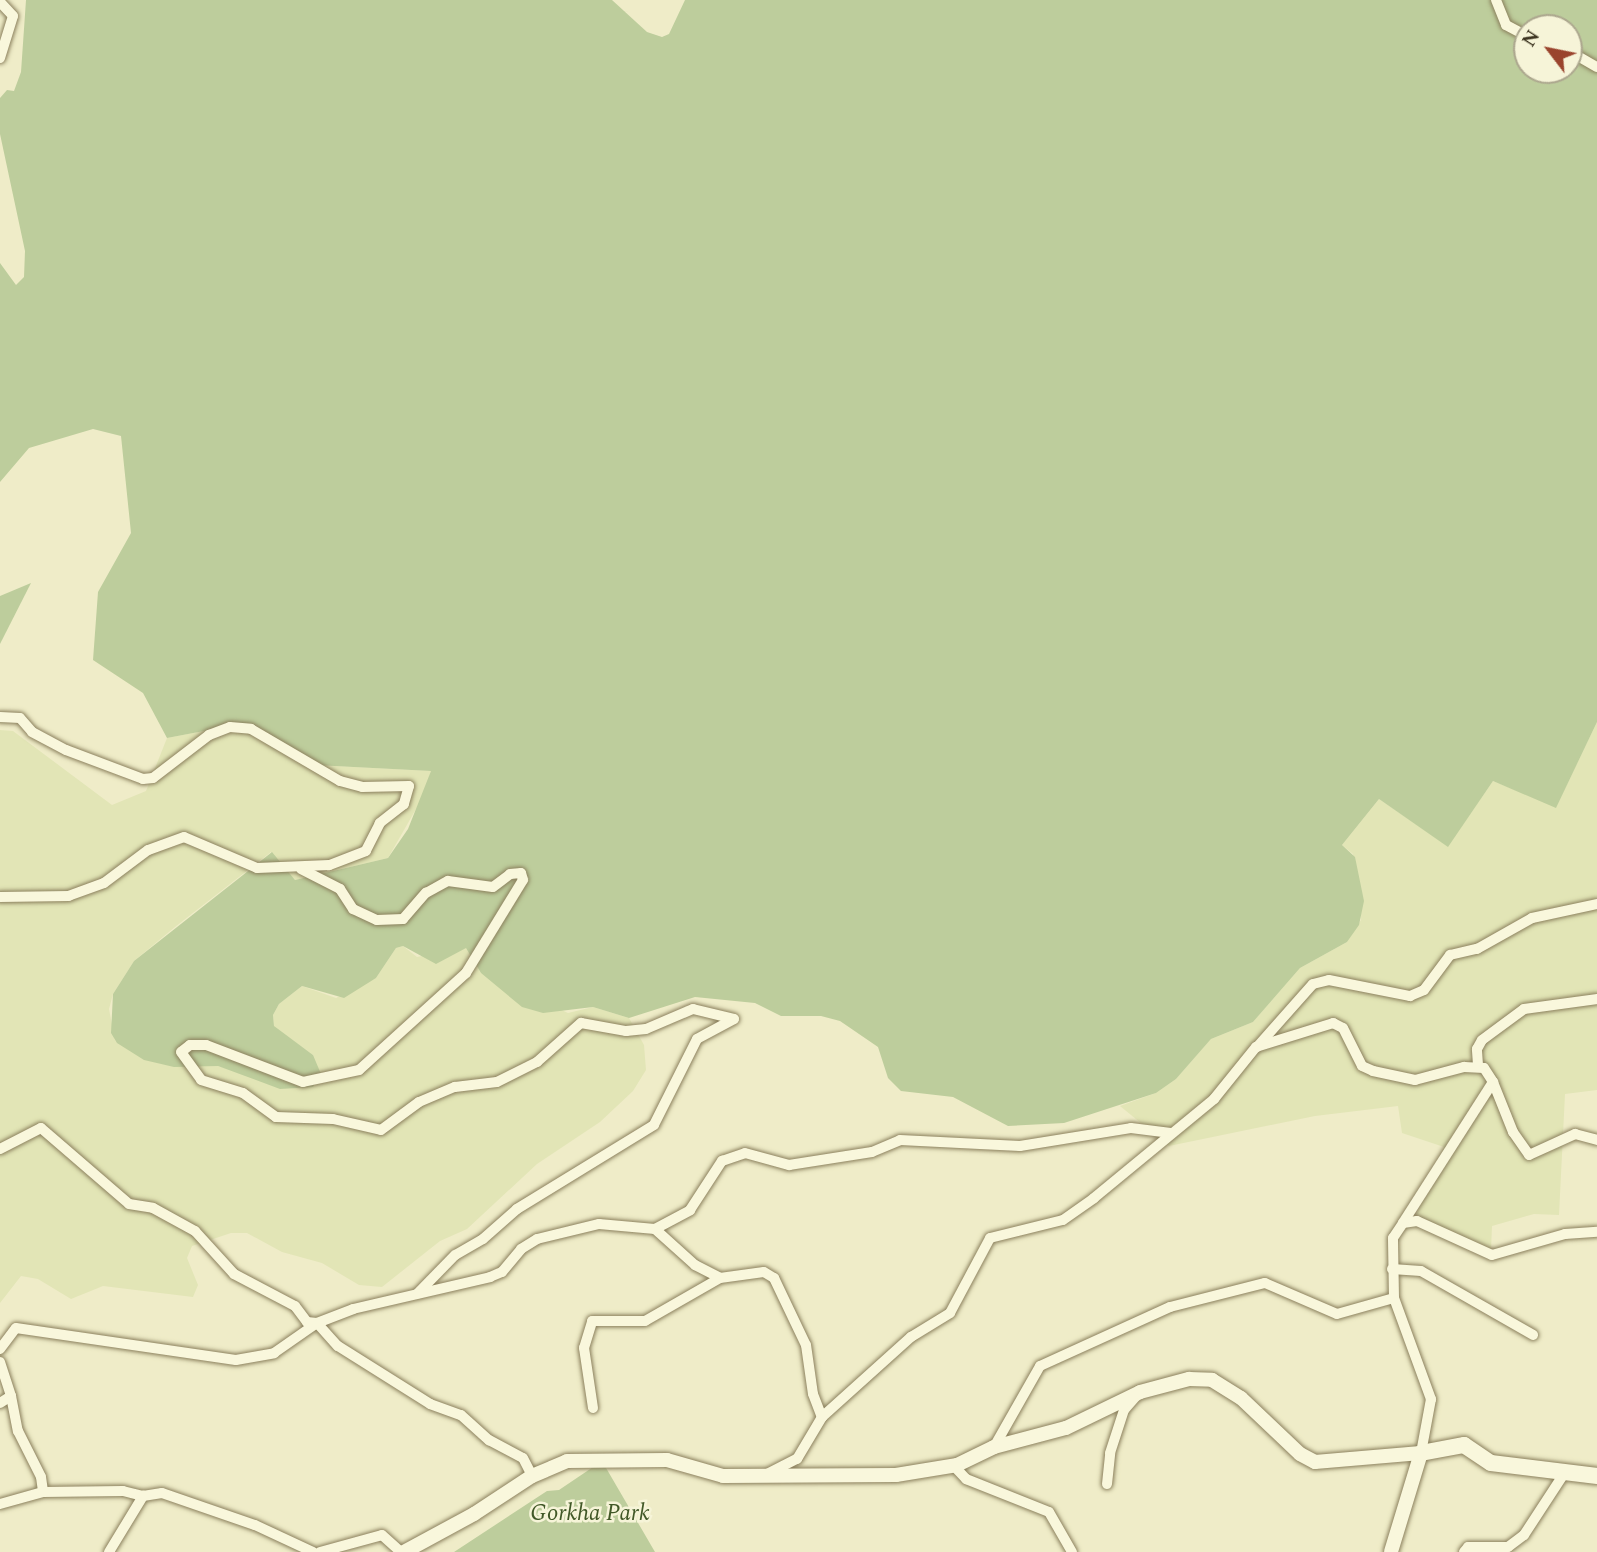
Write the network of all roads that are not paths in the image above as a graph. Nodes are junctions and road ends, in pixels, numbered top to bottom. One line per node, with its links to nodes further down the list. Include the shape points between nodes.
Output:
1 (1496, 0): 3 (street, via 1506,25)
2 (0, 2): 4 (street, via 13,16)
3 (1513, 29)
4 (0, 58)
5 (0, 717): 6 (street, via 20,718 32,732 66,750 143,779 153,778 209,735 230,727 251,729 340,781 362,787 410,786 404,804 380,822 366,851 329,865)
6 (301, 869): 7 (street, via 257,868 184,837 148,850 104,883 69,895); 21 (street, via 340,889 353,909 377,920 403,919 426,893 448,881 493,887 510,874 521,873 523,880 466,973 359,1070 303,1082 206,1045 190,1045 181,1052 201,1080 243,1093 276,1117 333,1119 381,1130 419,1102 455,1087 497,1082 537,1062 581,1023 626,1031 646,1029 693,1009 734,1019 697,1039 654,1125 517,1209 483,1239 455,1255)
7 (0, 897)
8 (1597, 904): 10 (street, via 1532,918 1477,949 1450,955 1424,990 1410,996 1329,981 1312,985)
9 (1597, 999): 11 (street, via 1524,1009 1482,1040 1477,1049)
10 (1256, 1047): 11 (street, via 1333,1023 1342,1028 1362,1066 1373,1071 1415,1080); 13 (street, via 1214,1099)
11 (1478, 1065): 12 (street)
12 (1493, 1082): 14 (street, via 1513,1132 1530,1155 1575,1134); 16 (street)
13 (1171, 1133): 17 (street, via 1131,1128 1020,1146 900,1140 872,1152 789,1165 745,1153 722,1161 690,1210); 31 (street, via 1063,1220 990,1238 950,1313 911,1337)
14 (1597, 1140)
15 (0, 1149): 23 (street, via 41,1128 129,1204 153,1208 195,1231 234,1274 295,1306 307,1322)
16 (1402, 1223): 18 (street, via 1417,1221 1492,1255 1565,1234); 19 (street, via 1393,1238)
17 (655, 1229): 20 (street, via 695,1265); 21 (street, via 599,1224 537,1239 502,1272)
18 (1597, 1232)
19 (1392, 1269): 22 (street); 24 (street, via 1421,1271)
20 (720, 1278): 30 (street, via 645,1321 592,1321 584,1348); 31 (street, via 764,1272 774,1278 806,1345 813,1394)
21 (418, 1293): 23 (street)
22 (1394, 1298): 32 (street, via 1337,1314 1265,1283 1170,1307 1040,1366); 33 (street, via 1431,1399)
23 (317, 1323): 25 (street, via 274,1353 236,1360 16,1328); 37 (street, via 338,1346 430,1404 461,1415 489,1440 523,1458)
24 (1533, 1335)
25 (0, 1349)
26 (0, 1362): 28 (street)
27 (1140, 1392): 32 (street, via 1066,1428); 33 (street, via 1171,1380 1212,1380 1241,1398 1300,1454 1315,1462); 39 (street, via 1124,1410 1110,1453)
28 (11, 1396): 29 (street); 40 (street, via 18,1431 41,1477)
29 (0, 1403)
30 (593, 1408)
31 (822, 1417): 36 (street, via 797,1459)
32 (994, 1447): 34 (street)
33 (1421, 1453): 35 (main road, via 1464,1445 1491,1464); 49 (street)
34 (954, 1466): 36 (street, via 840,1478); 48 (street, via 966,1479 1049,1512)
35 (1564, 1472): 38 (main road); 43 (street)
36 (767, 1474): 37 (street, via 723,1476 681,1462 653,1460 567,1461)
37 (532, 1476): 47 (street)
38 (1597, 1476)
39 (1107, 1484)
40 (43, 1492): 41 (street, via 122,1491); 42 (street)
41 (143, 1496): 44 (street); 45 (street, via 162,1493 187,1501)
42 (0, 1504)
43 (1510, 1550): 50 (street, via 1468,1546)
44 (108, 1552)
45 (313, 1552)
46 (320, 1552): 47 (street, via 382,1535)
47 (403, 1552)
48 (1072, 1552)
49 (1391, 1552)
50 (1464, 1552)

